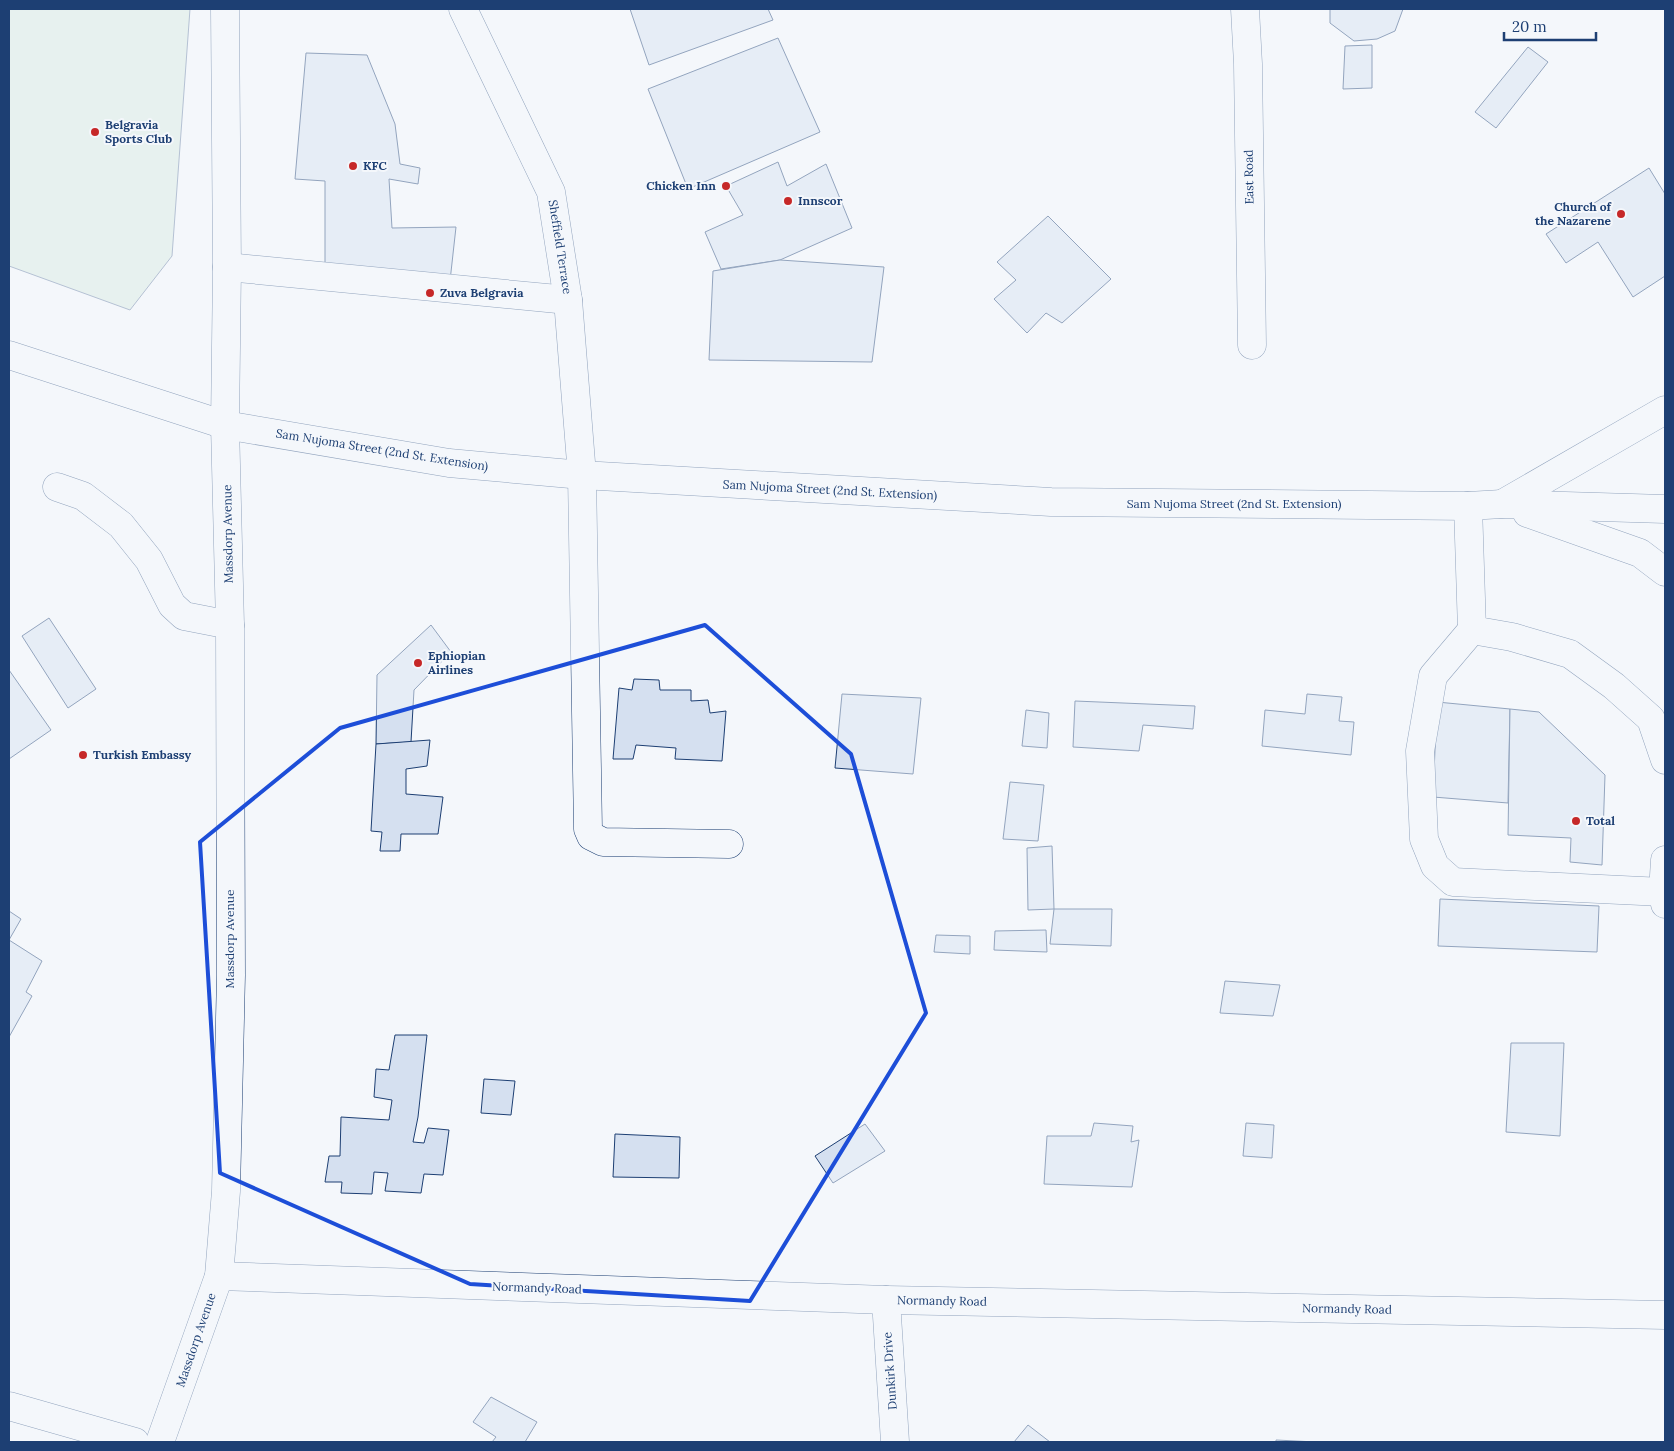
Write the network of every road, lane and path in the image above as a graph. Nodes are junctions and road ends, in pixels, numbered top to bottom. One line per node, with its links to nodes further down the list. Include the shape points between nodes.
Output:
1 (225, 9): 4 (main road, Massdorp Avenue)
2 (463, 9): 5 (main road, Sheffield Terrace, via 551,192)
3 (1245, 9): 6 (main road, East Road)
4 (227, 267): 5 (main road); 9 (main road, Massdorp Avenue)
5 (568, 300): 10 (main road, Sheffield Terrace)
6 (1252, 345)
7 (9, 355): 9 (main road, Sam Nujoma Street (2nd St. Extension))
8 (1665, 410): 12 (main road)
9 (225, 425): 10 (main road, Sam Nujoma Street (2nd St. Extension), via 449,463); 16 (main road, Massdorp Avenue)
10 (582, 475): 13 (main road, Sam Nujoma Street (2nd St. Extension), via 1050,502); 19 (main road, Sheffield Terrace, via 588,828 591,836 603,842)
11 (57, 487): 16 (main road, via 84,496 121,525 149,560 172,605 184,616)
12 (1502, 504): 13 (main road, Sam Nujoma Street (2nd St. Extension)); 14 (main road, Sam Nujoma Street (2nd St. Extension)); 15 (main road, via 1640,553)
13 (1468, 506): 17 (main road)
14 (1665, 509)
15 (1665, 572)
16 (230, 624): 22 (main road, Massdorp Avenue, via 231,974 226,1191)
17 (1472, 630): 18 (main road, via 1512,637 1570,654 1614,686 1651,719); 21 (main road, via 1433,676 1420,751 1424,839 1435,866 1453,882)
18 (1665, 760)
19 (729, 844)
20 (1665, 860): 21 (main road)
21 (1664, 898)
22 (219, 1276): 23 (main road, Normandy Road); 27 (main road, Massdorp Avenue)
23 (886, 1300): 24 (main road, Normandy Road); 28 (main road, Dunkirk Drive)
24 (1665, 1316)
25 (9, 1406): 26 (main road)
26 (135, 1442)
27 (160, 1442)
28 (894, 1442)

